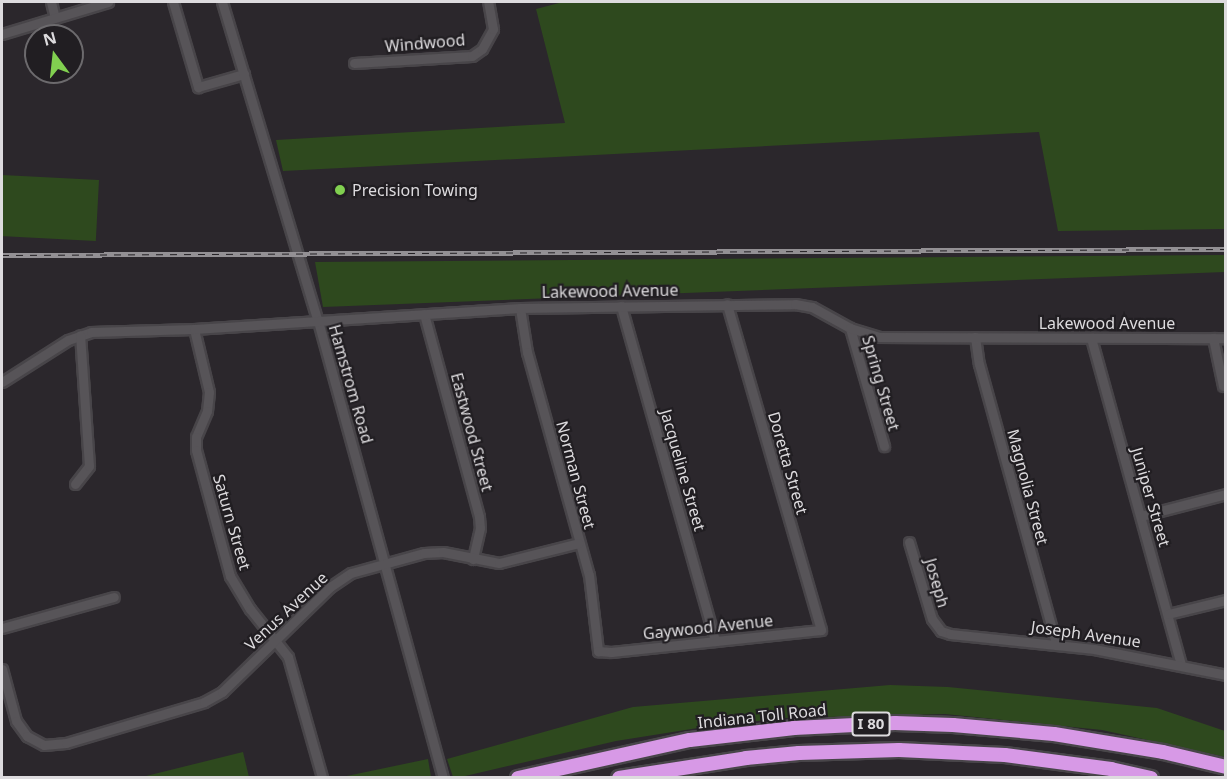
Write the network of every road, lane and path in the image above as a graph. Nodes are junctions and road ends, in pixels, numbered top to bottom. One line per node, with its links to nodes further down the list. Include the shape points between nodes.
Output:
1 (51, 2): 6 (street)
2 (108, 2): 6 (street)
3 (173, 2): 9 (street, via 198,87)
4 (222, 2): 9 (street, Hamstrom Road)
5 (488, 2): 8 (street, Windwood, via 493,30 482,49 472,56)
6 (55, 18): 7 (street)
7 (2, 34)
8 (354, 63)
9 (244, 74): 14 (street, Hamstrom Road)
10 (726, 303): 11 (street, Lakewood Avenue); 15 (street, Lakewood Avenue, via 795,304 812,308); 36 (street, Doretta Street)
11 (621, 306): 12 (street, Lakewood Avenue); 39 (street, Jacqueline Street)
12 (520, 308): 13 (street, Lakewood Avenue); 29 (street, Norman Street, via 527,352)
13 (424, 314): 14 (street, Lakewood Avenue); 30 (street, Eastwood Street, via 479,517)
14 (318, 321): 16 (street, Lakewood Avenue); 31 (street, Hamstrom Road)
15 (850, 328): 18 (street, Lakewood Avenue, via 879,337); 24 (street, Spring Street)
16 (194, 329): 17 (street, Lakewood Avenue); 38 (street, Saturn Street, via 209,392 207,411 195,437 196,450 230,576 250,609)
17 (80, 335): 22 (street, Lakewood Avenue); 25 (street, via 89,466)
18 (975, 338): 19 (street, Lakewood Avenue); 40 (street, Magnolia Street)
19 (1091, 338): 20 (street, Lakewood Avenue); 27 (street, Juniper Street)
20 (1213, 338): 21 (street, Lakewood Avenue); 23 (street)
21 (1226, 338)
22 (2, 382)
23 (1223, 386)
24 (884, 446)
25 (75, 484)
26 (1226, 494): 27 (street)
27 (1141, 516): 34 (street, Juniper Street)
28 (909, 542): 37 (street, Joseph, via 932,619)
29 (579, 543): 30 (street, Venus Avenue, via 499,563); 41 (street, Norman Street, via 590,585)
30 (473, 559): 31 (street, Venus Avenue, via 434,552)
31 (385, 564): 38 (street, Venus Avenue, via 351,573 330,587); 47 (street, Hamstrom Road)
32 (114, 597): 35 (street)
33 (1226, 600): 34 (street)
34 (1168, 614): 42 (street, Juniper Street)
35 (2, 628)
36 (821, 630): 39 (street, Gaywood Avenue)
37 (941, 631): 40 (street, Joseph Avenue)
38 (276, 640): 43 (street, Venus Avenue, via 222,692 204,702 66,743 44,745 27,736 16,721); 46 (street, Saturn Street, via 288,657)
39 (715, 641): 41 (street, Gaywood Avenue)
40 (1056, 644): 42 (street, Joseph Avenue)
41 (598, 651)
42 (1181, 665): 44 (street, Joseph Avenue)
43 (2, 669)
44 (1226, 675)
45 (1226, 767): 48 (highway, Indiana Toll Road / I 80, via 1054,734 953,724 895,723 794,728 690,740)
46 (322, 777)
47 (442, 777)
48 (518, 777)
49 (619, 777): 50 (highway, I 80, via 746,758 899,750 1005,755)
50 (1151, 777)

